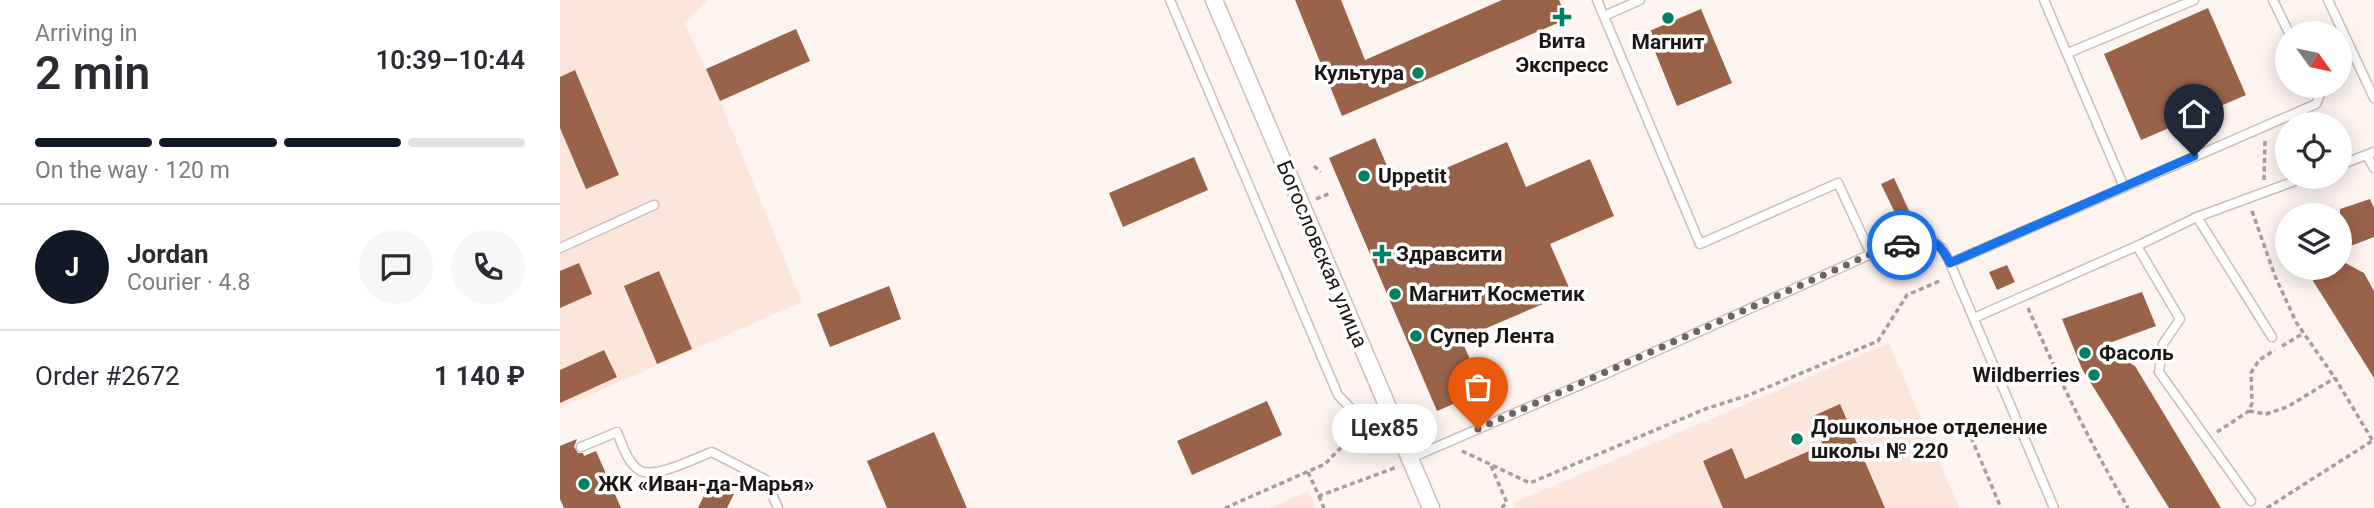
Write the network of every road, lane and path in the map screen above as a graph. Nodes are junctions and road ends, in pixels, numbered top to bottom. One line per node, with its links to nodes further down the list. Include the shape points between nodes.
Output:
1 (1170, 0): 38 (lane, via 1338,395 1359,417)
2 (1214, 0): 43 (street, Богословская улица)
3 (1597, 0): 9 (lane)
4 (1640, 0): 9 (lane)
5 (2044, 0): 11 (lane)
6 (2194, 0): 11 (lane)
7 (2273, 0): 10 (lane)
8 (2328, 0): 13 (lane)
9 (1604, 16): 28 (lane, via 1700,244 1838,183)
10 (2283, 21)
11 (2068, 53): 20 (lane)
12 (2319, 98): 14 (lane, via 2316,104)
13 (2374, 98)
14 (2264, 126): 20 (lane); 22 (path)
15 (2370, 154): 16 (lane); 18 (lane)
16 (2352, 161)
17 (1314, 166): 19 (path)
18 (2374, 168)
19 (1321, 172)
20 (2124, 187): 29 (lane)
21 (2275, 187): 22 (lane)
22 (2264, 191): 23 (lane)
23 (2247, 197): 25 (lane); 33 (path, via 2275,276)
24 (654, 205): 27 (lane)
25 (2197, 216): 26 (lane); 34 (lane)
26 (2137, 246): 31 (lane); 39 (lane, via 2180,319 2163,344 2159,372)
27 (560, 248)
28 (1871, 254): 29 (lane, via 1923,238 1943,249); 43 (lane)
29 (1950, 263): 30 (lane)
30 (1955, 275): 32 (lane); 44 (path, via 1907,295 1878,341 1749,395 1530,483)
31 (2023, 296): 32 (lane); 55 (path, via 2074,412)
32 (1974, 318): 54 (lane)
33 (2304, 333): 35 (path); 36 (path, via 2259,360 2251,373)
34 (2272, 337)
35 (2335, 378): 36 (path, via 2287,407 2266,414); 40 (path)
36 (2249, 411): 39 (path)
37 (1972, 422): 53 (path, via 1968,430)
38 (1365, 431): 45 (path, via 1350,437 1325,464)
39 (2206, 439): 47 (lane)
40 (2373, 442): 56 (path)
41 (581, 447): 48 (lane, via 617,432 628,458 639,470 653,474 712,452 765,480)
42 (1452, 455): 44 (path, via 1463,450)
43 (1406, 462): 46 (path); 51 (street, Богословская улица)
44 (1491, 464): 52 (path, via 1507,503)
45 (1308, 472): 46 (path); 49 (path)
46 (1319, 496): 50 (path)
47 (2251, 501)
48 (778, 508)
49 (1225, 508)
50 (1324, 508)
51 (1430, 508)
52 (1501, 508)
53 (2001, 508)
54 (2054, 508)
55 (2128, 508)
56 (2267, 508)

